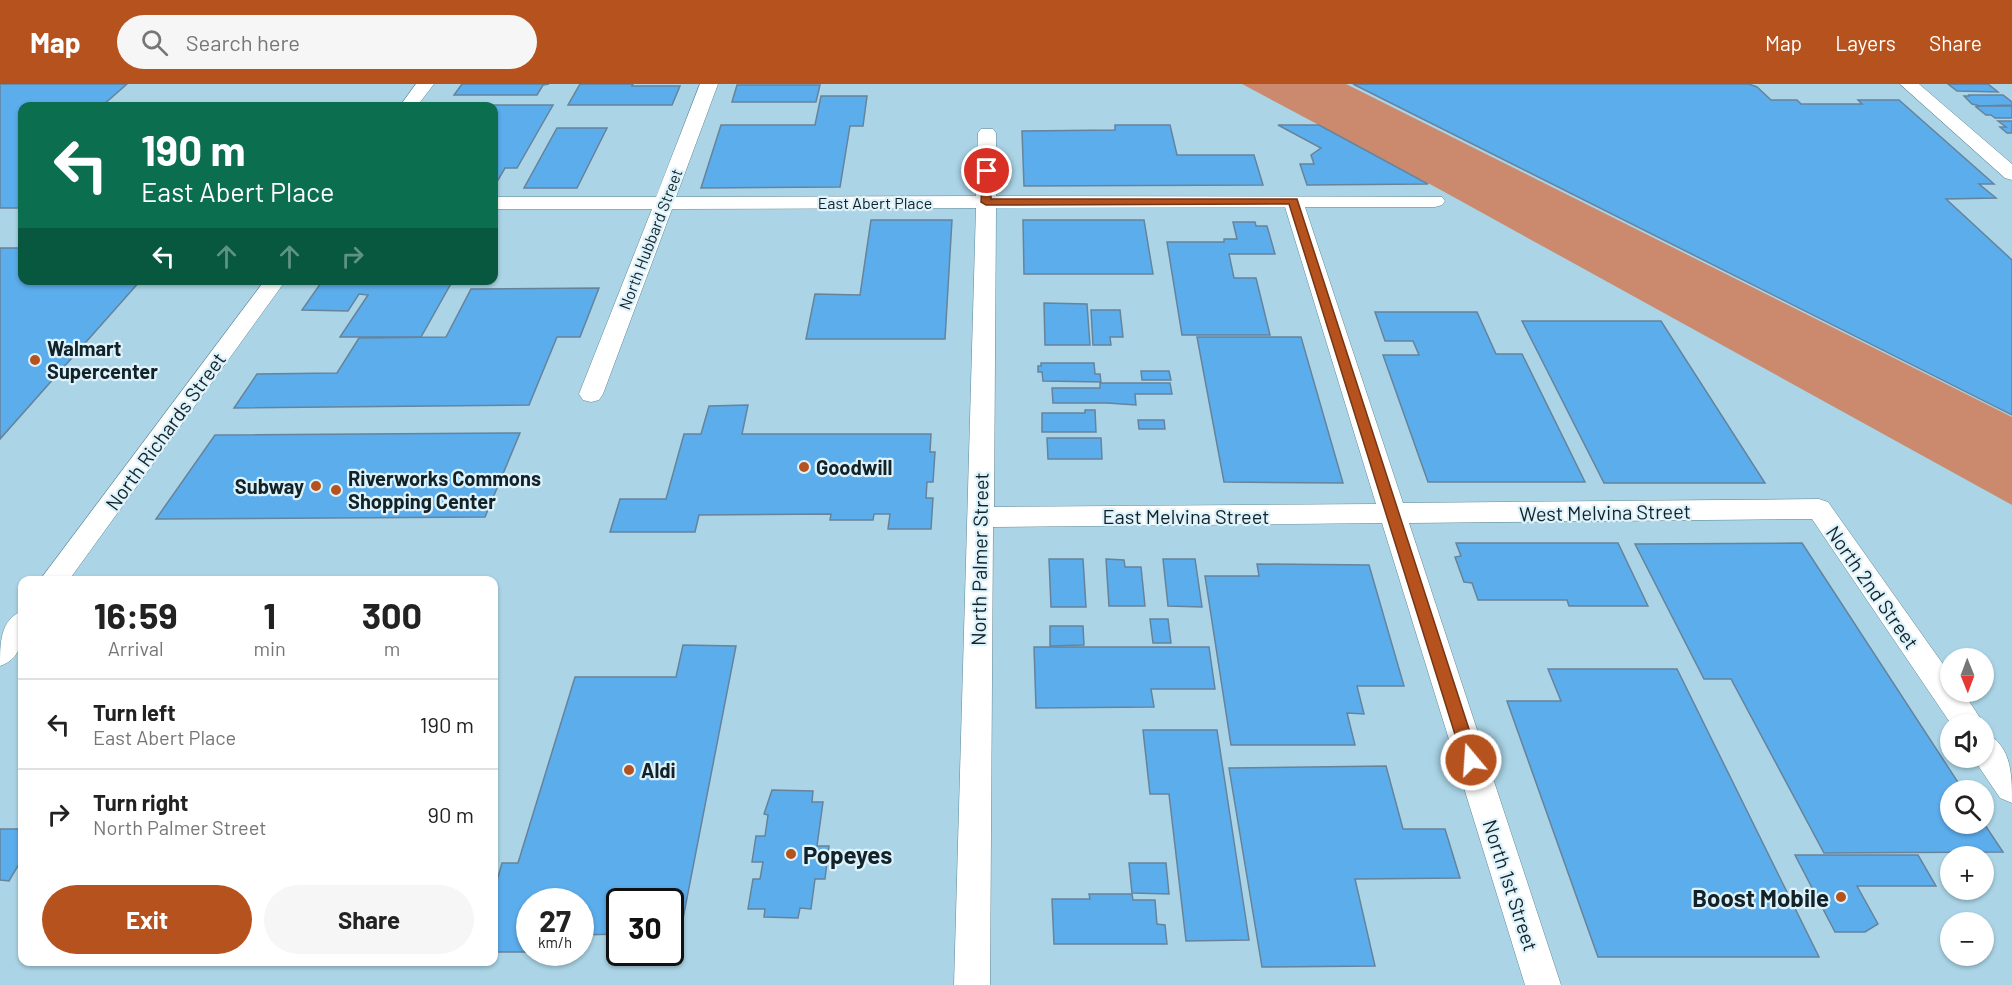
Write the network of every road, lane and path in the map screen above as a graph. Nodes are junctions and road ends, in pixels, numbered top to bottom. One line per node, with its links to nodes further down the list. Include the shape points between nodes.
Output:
1 (425, 84): 4 (street)
2 (709, 84): 11 (street, North Hubbard Street)
3 (1909, 84): 6 (street)
4 (411, 102)
5 (987, 133): 9 (street, North Palmer Street)
6 (2012, 174)
7 (1293, 201): 8 (street, East Abert Place); 9 (street, East Abert Place); 15 (street, North 1st Street)
8 (1435, 201)
9 (986, 202): 11 (street, East Abert Place); 16 (street, North Palmer Street)
10 (498, 203): 11 (street, East Abert Place)
11 (664, 203): 13 (street, North Hubbard Street)
12 (272, 285): 17 (street, North Richards Street)
13 (591, 394)
14 (1818, 509): 15 (street, West Melvina Street); 20 (street, North 2nd Street)
15 (1392, 514): 16 (street, East Melvina Street); 24 (street, North 1st Street)
16 (980, 517): 23 (street, North Palmer Street)
17 (57, 576)
18 (18, 629): 19 (street)
19 (0, 654)
20 (1961, 714)
21 (1994, 762): 22 (street)
22 (2012, 788)
23 (972, 985)
24 (1543, 985)

